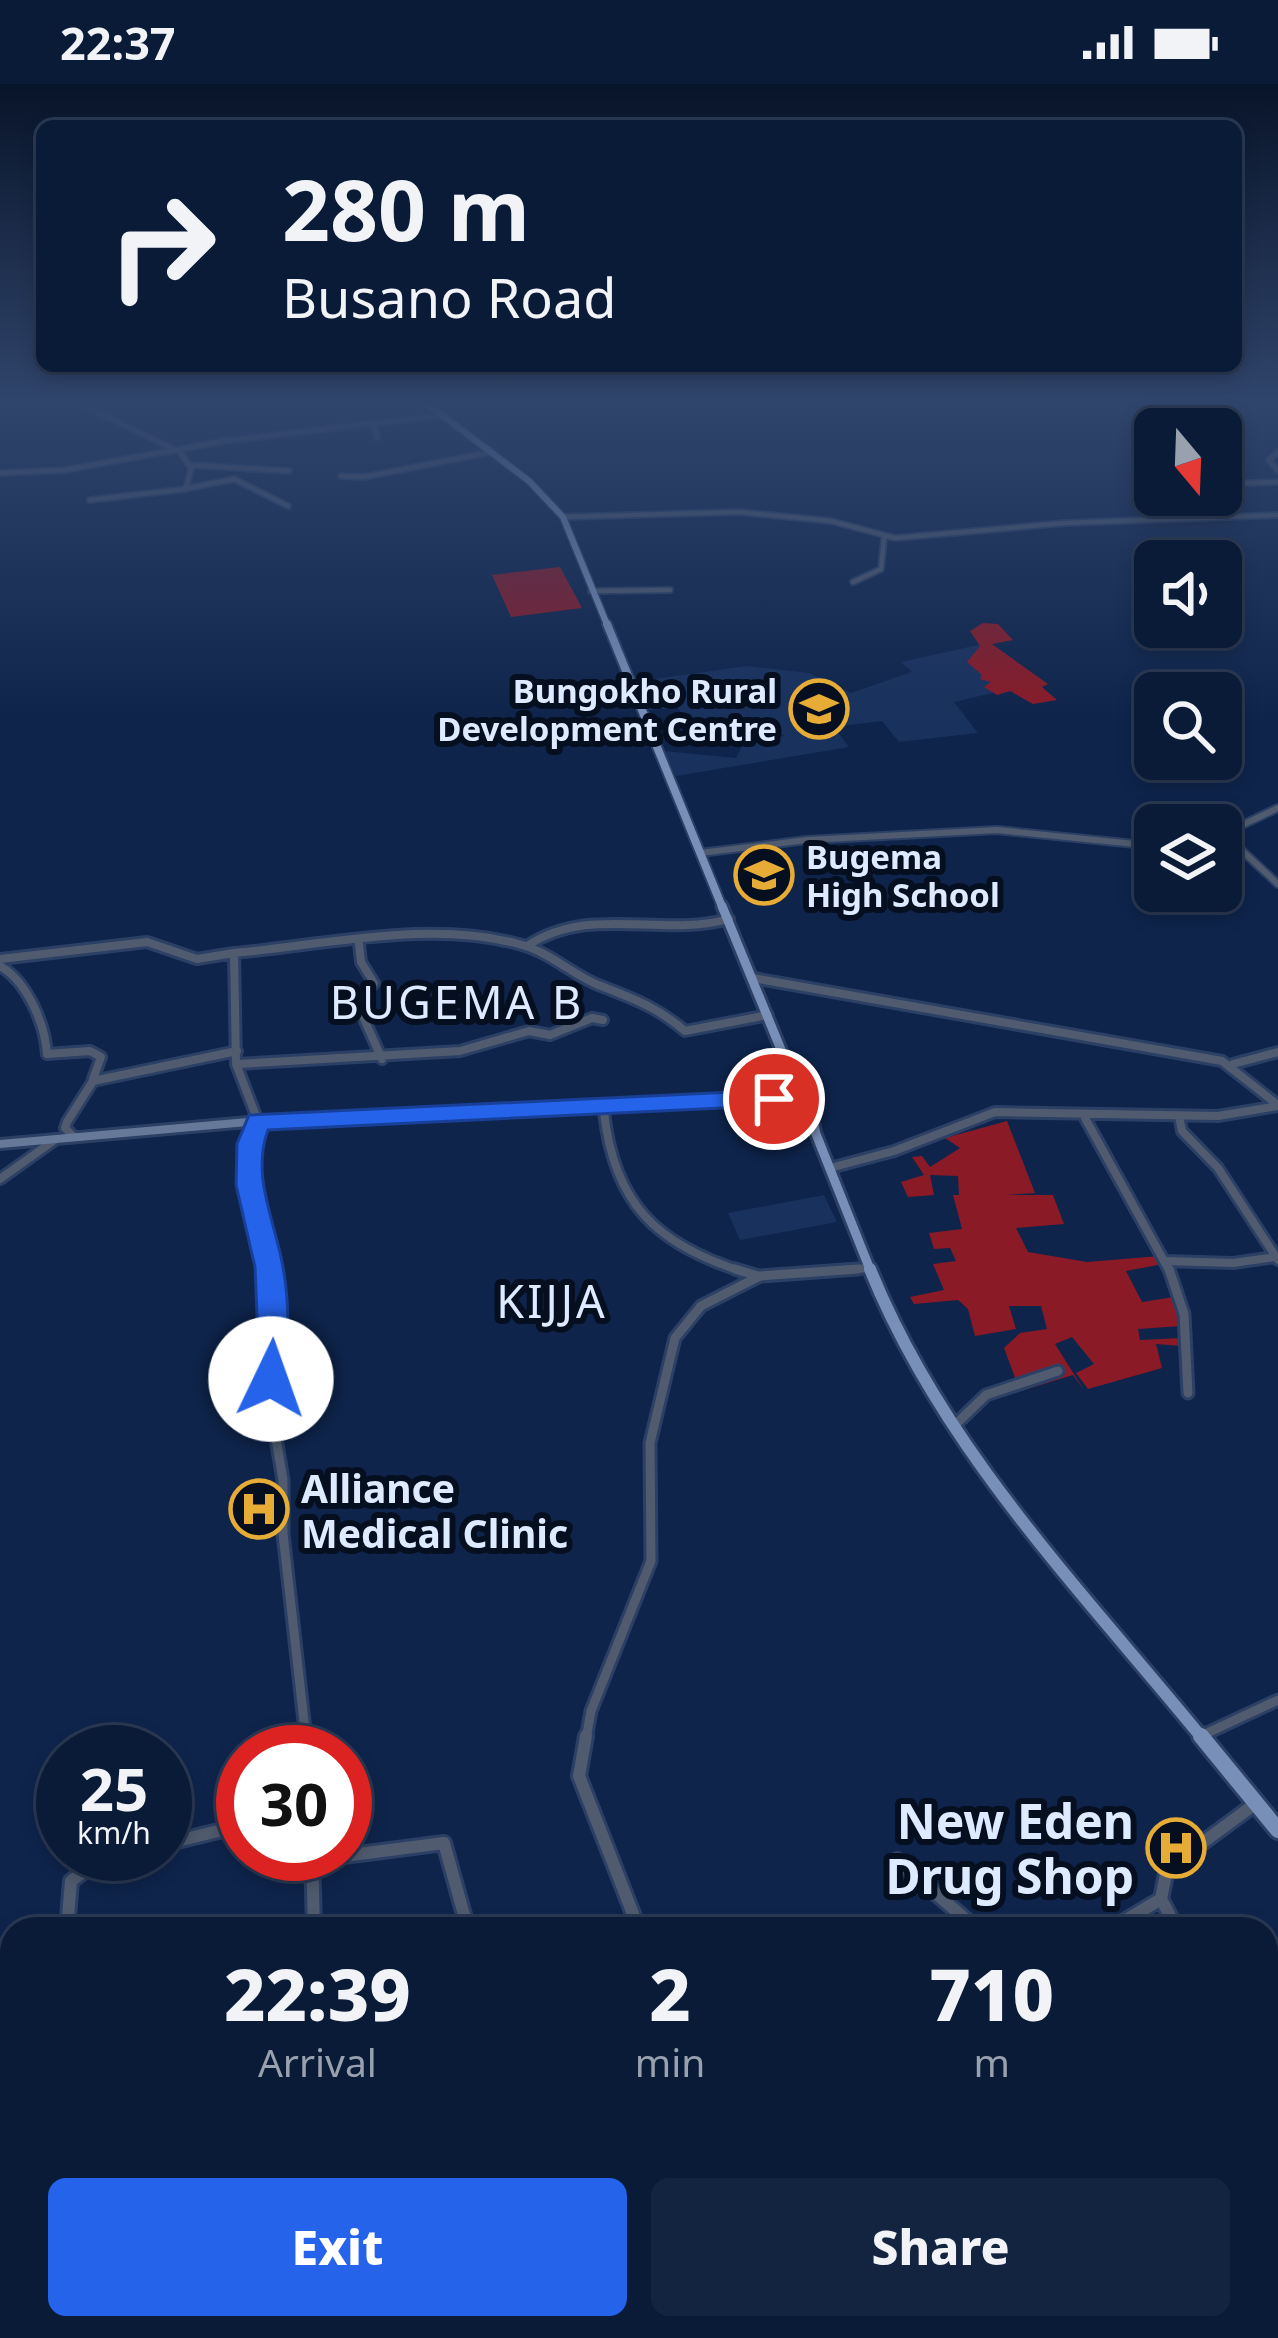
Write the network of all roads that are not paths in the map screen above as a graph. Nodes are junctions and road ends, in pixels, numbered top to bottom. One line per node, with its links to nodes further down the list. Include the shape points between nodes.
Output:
1 (557, 511): 5 (main road)
2 (1278, 515): 4 (street)
3 (1230, 516): 6 (street)
4 (1242, 516)
5 (563, 517): 6 (street, via 739,512 832,521); 9 (main road)
6 (889, 538): 7 (street, via 882,539 881,569)
7 (853, 582)
8 (670, 590): 9 (street)
9 (591, 592): 14 (main road)
10 (1278, 808): 11 (street)
11 (1242, 826)
12 (1134, 844): 14 (street, via 997,830)
13 (1242, 852): 15 (street)
14 (700, 853): 16 (main road)
15 (1278, 884)
16 (729, 919): 18 (street, via 697,929 584,924); 21 (main road)
17 (359, 944): 18 (street, via 436,936); 19 (street); 26 (street, via 374,983 356,1000)
18 (527, 946): 22 (street, via 654,1004 685,1031)
19 (234, 953): 20 (street, via 197,959 148,942); 24 (street)
20 (0, 962): 29 (street, via 19,977 45,1024 49,1056 101,1057)
21 (753, 978): 22 (main road); 28 (street)
22 (768, 1015): 30 (main road)
23 (603, 1020): 26 (street, via 475,1049)
24 (237, 1051): 27 (street); 29 (street)
25 (1278, 1052): 28 (street)
26 (382, 1059): 27 (street)
27 (238, 1064): 35 (street, via 247,1108)
28 (1232, 1064): 32 (street)
29 (93, 1081): 36 (street, via 67,1122)
30 (808, 1097): 31 (street); 39 (main road)
31 (611, 1106): 35 (street); 44 (street, via 604,1112 607,1148 631,1209 698,1259)
32 (1278, 1106): 33 (street)
33 (1179, 1116): 34 (street); 41 (street, via 1182,1131 1218,1168)
34 (1084, 1117): 39 (street, via 979,1114); 42 (street)
35 (258, 1121): 36 (street); 49 (street, via 249,1185 273,1308 270,1403)
36 (74, 1137): 37 (street)
37 (56, 1139): 38 (street); 40 (street)
38 (0, 1144)
39 (830, 1168): 43 (main road)
40 (0, 1179)
41 (1277, 1258): 42 (street)
42 (1166, 1261): 46 (street, via 1184,1314)
43 (871, 1268): 44 (street); 47 (main road)
44 (760, 1276): 61 (street, via 701,1306 675,1338 650,1443 651,1561 581,1749 583,1798)
45 (1058, 1371): 47 (street, via 986,1395)
46 (1188, 1393)
47 (953, 1427): 50 (main road)
48 (1278, 1700): 50 (street)
49 (304, 1725)
50 (1202, 1736): 51 (main road)
51 (1256, 1803): 52 (main road); 57 (street, via 1167,1869)
52 (1278, 1830)
53 (372, 1855): 60 (street, via 444,1843)
54 (897, 1860): 62 (street)
55 (71, 1881): 58 (street)
56 (313, 1881): 59 (street)
57 (1161, 1899): 63 (street); 64 (street)
58 (68, 1917)
59 (314, 1917)
60 (465, 1917)
61 (634, 1917)
62 (963, 1917)
63 (1131, 1917)
64 (1171, 1917)

